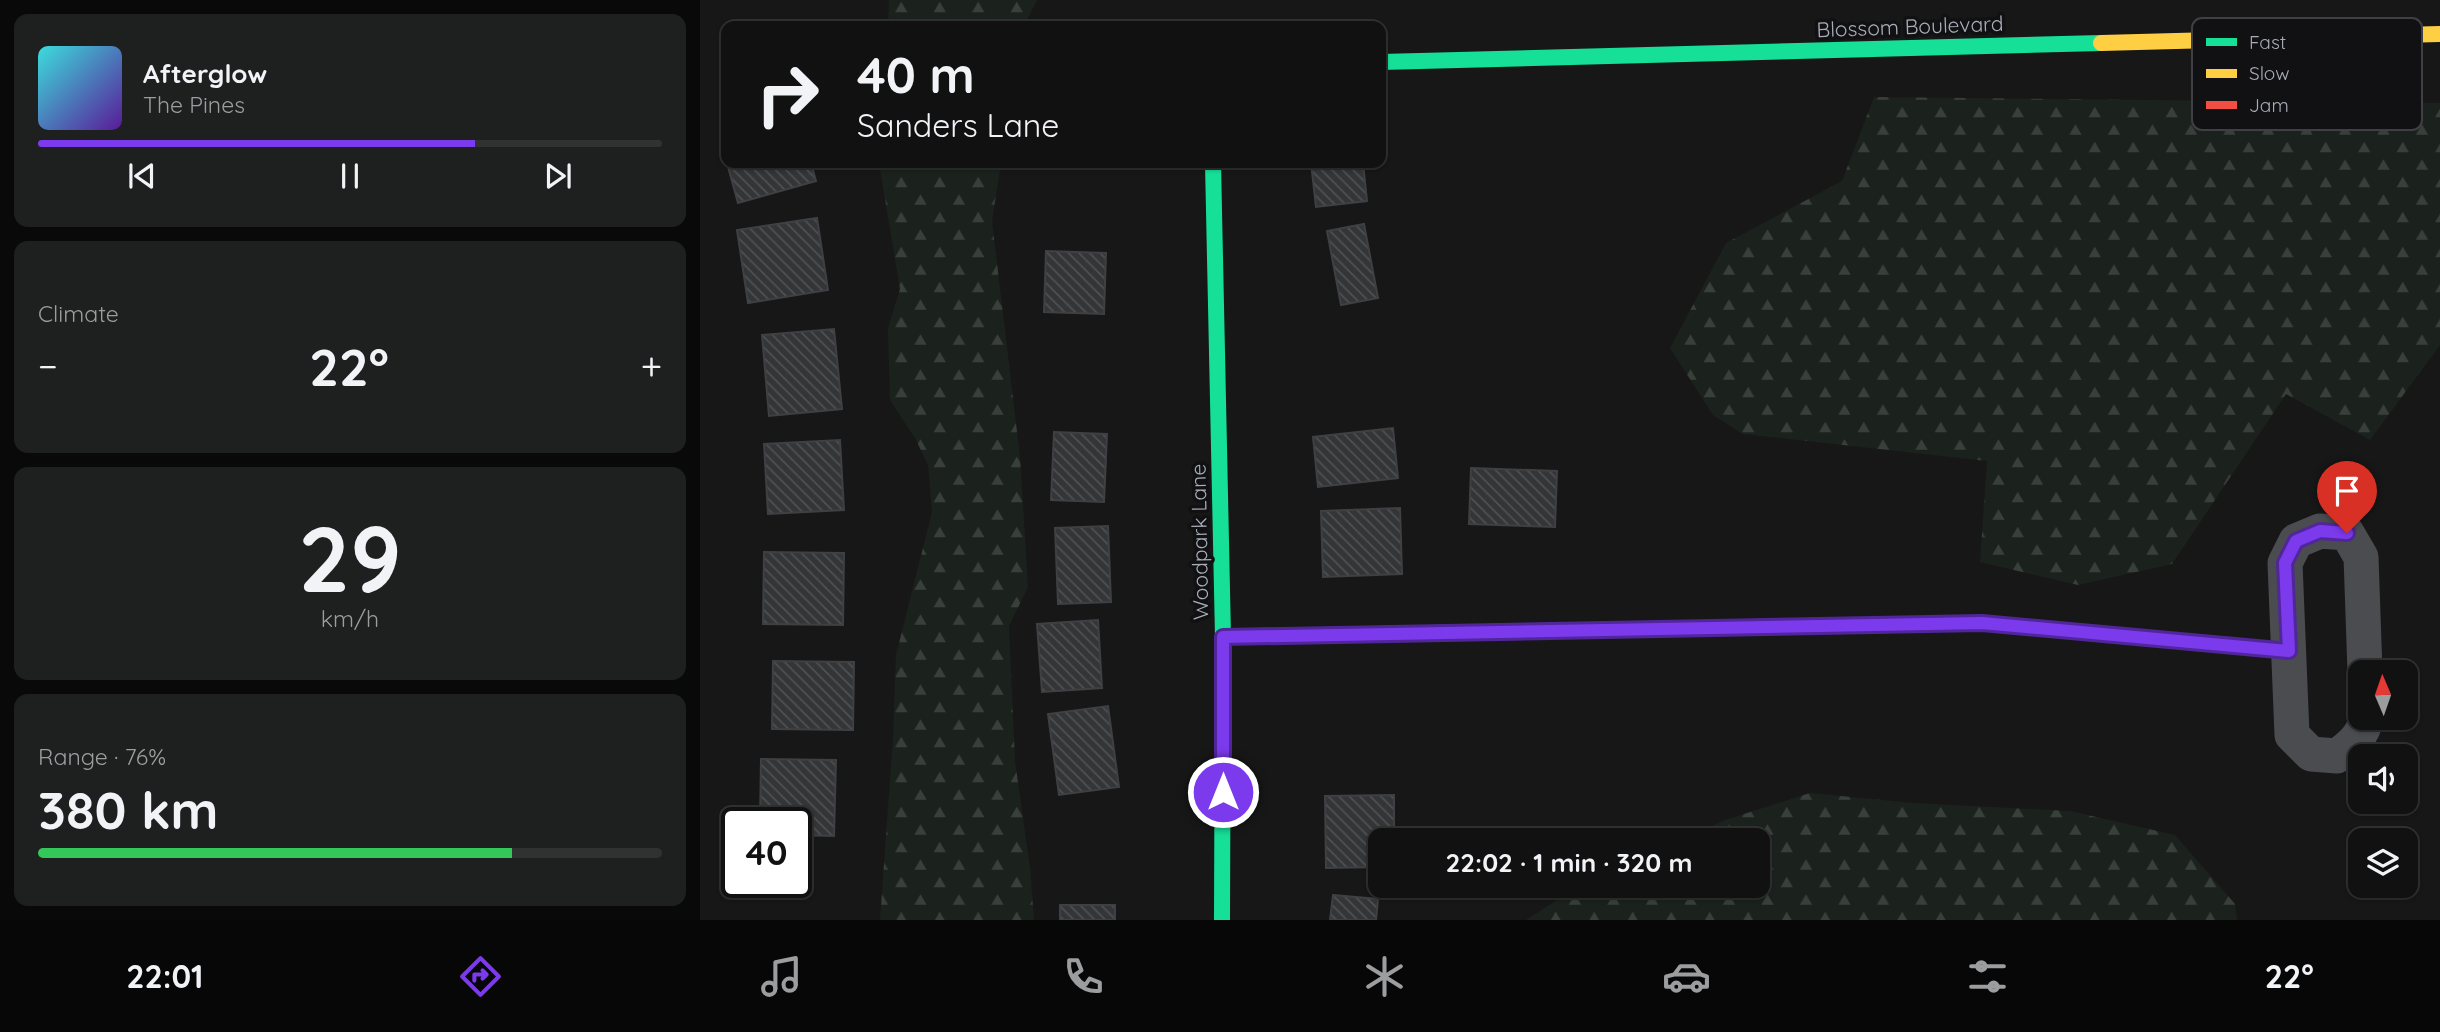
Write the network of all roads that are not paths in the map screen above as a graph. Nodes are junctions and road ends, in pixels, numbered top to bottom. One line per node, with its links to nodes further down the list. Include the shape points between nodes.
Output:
1 (2422, 33): 2 (street, Blossom Boulevard)
2 (2440, 33)
3 (2192, 40): 4 (street, Blossom Boulevard)
4 (1386, 62)
5 (1213, 168): 6 (street, Woodpark Lane)
6 (1223, 637): 7 (street, via 1982,623); 10 (street, Woodpark Lane)
7 (2289, 651): 8 (street, via 2285,563 2296,541 2320,531 2347,533 2361,557); 9 (street, via 2292,735 2311,754 2337,756 2355,743)
8 (2365, 660)
9 (2362, 730)
10 (1222, 920)

